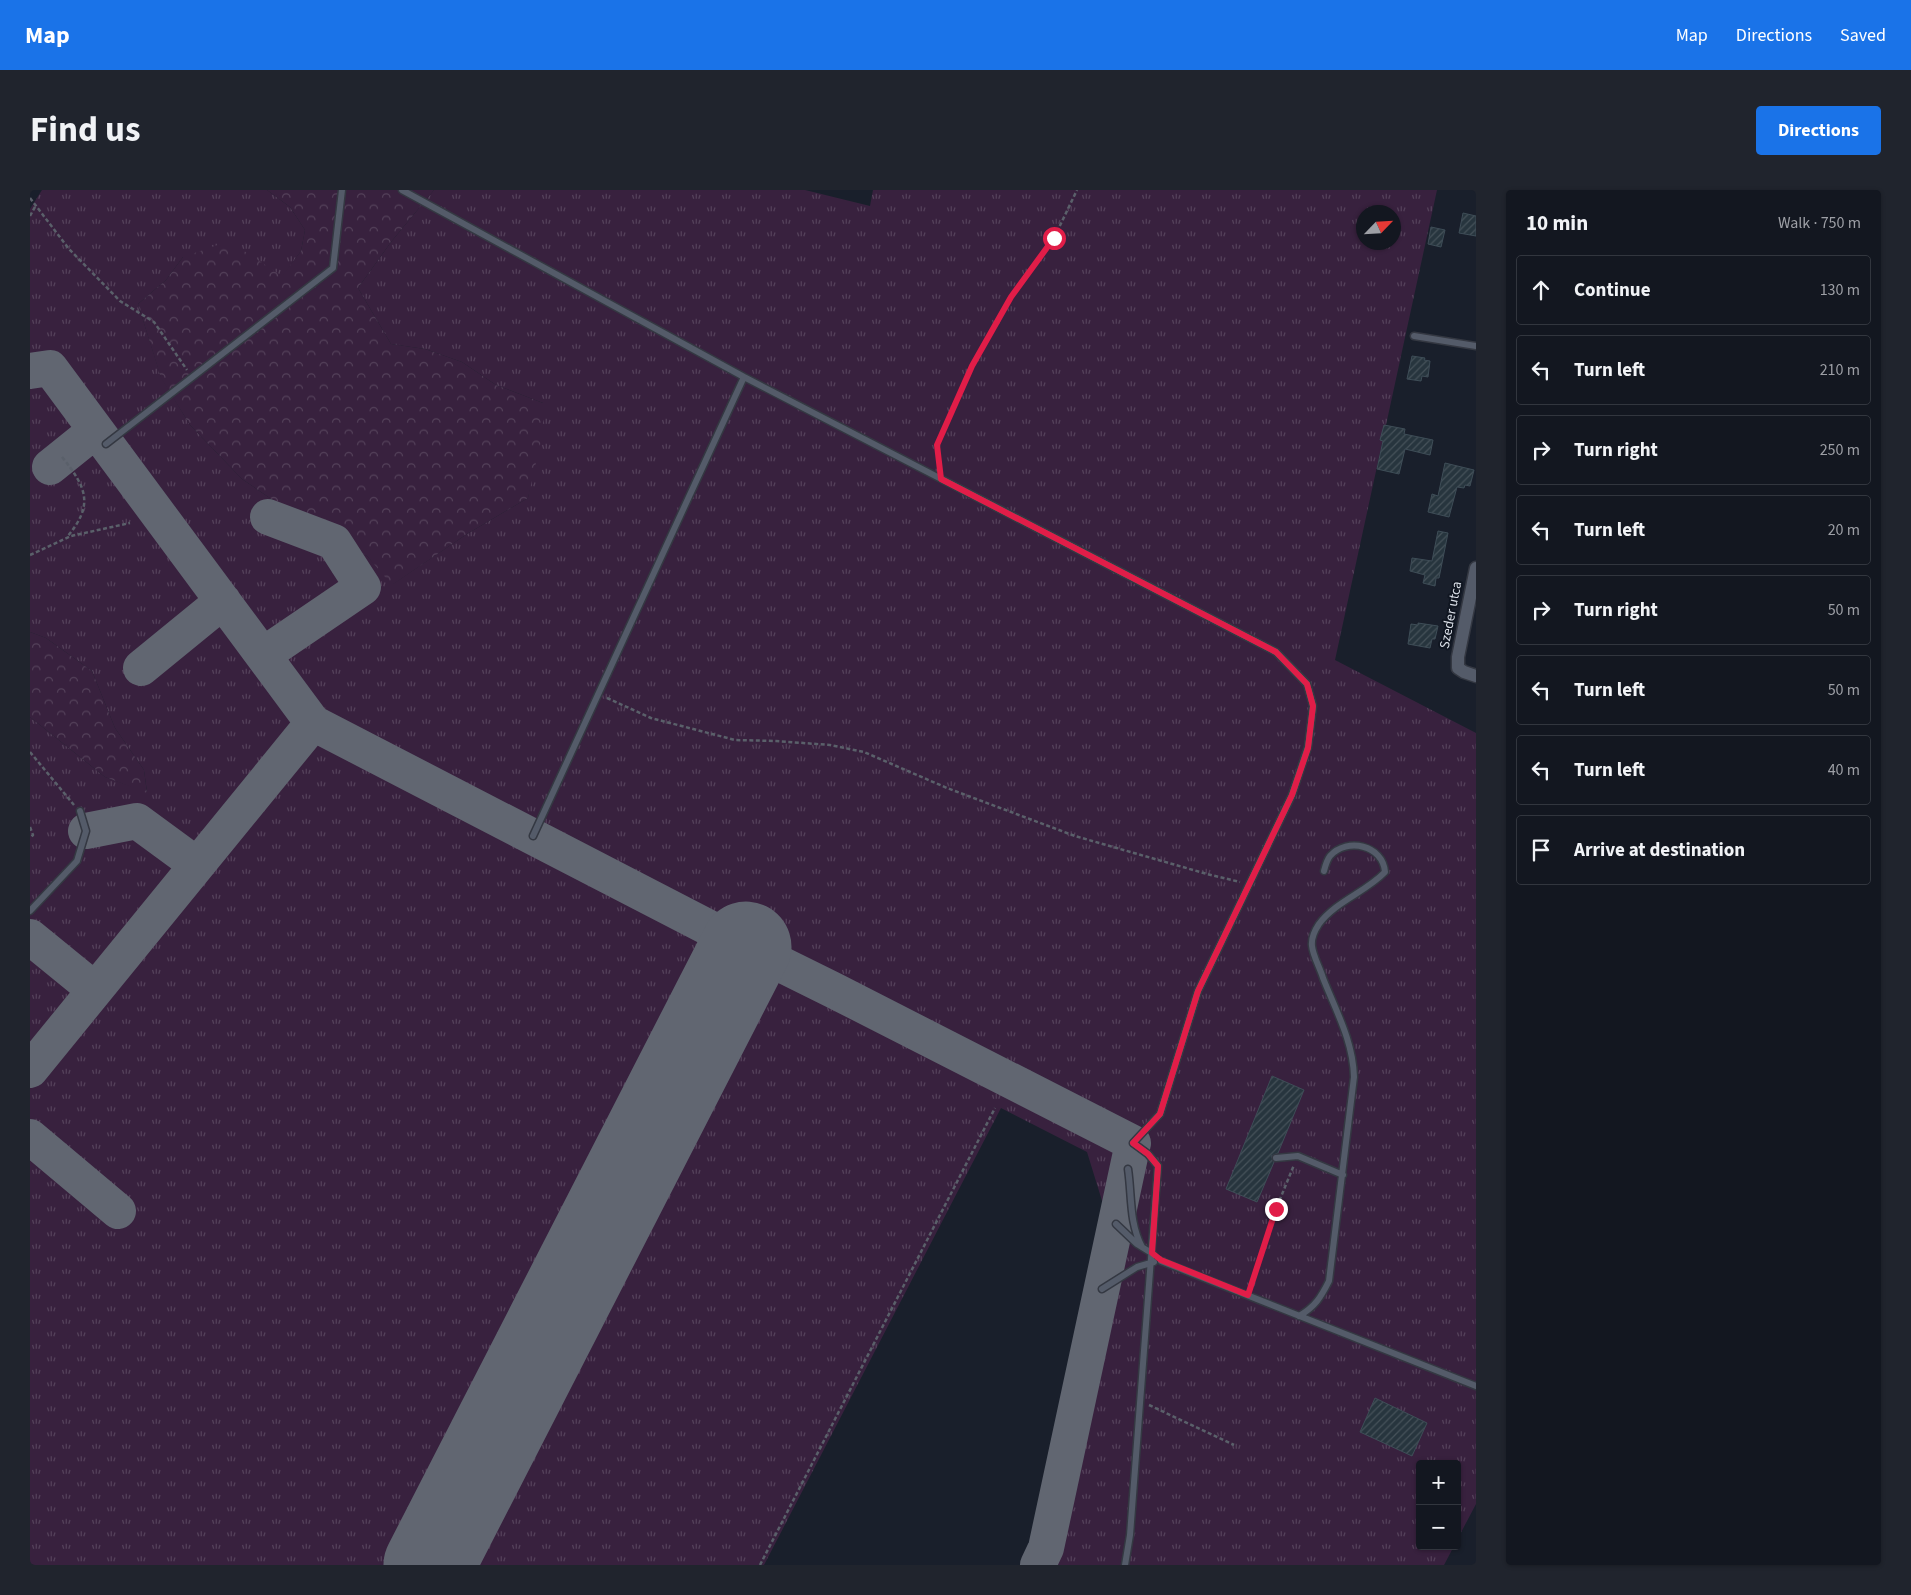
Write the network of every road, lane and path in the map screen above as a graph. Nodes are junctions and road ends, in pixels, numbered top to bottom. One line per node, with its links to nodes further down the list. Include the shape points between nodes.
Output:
1 (342, 190): 9 (lane, via 333,268)
2 (402, 190): 10 (lane)
3 (1077, 190): 13 (path, via 1054,238 1011,297 972,366 937,445)
4 (30, 198): 5 (path)
5 (36, 205): 6 (path); 9 (path, via 69,249 120,301 154,322)
6 (30, 216)
7 (1414, 336): 8 (lane)
8 (1476, 346)
9 (192, 377): 11 (lane)
10 (744, 377): 13 (lane); 19 (lane)
11 (106, 444)
12 (62, 457): 15 (path, via 81,483 86,503 77,525)
13 (941, 479): 26 (lane, via 1276,652 1307,684 1313,706 1308,748 1292,795)
14 (130, 523): 15 (path)
15 (66, 539): 16 (path)
16 (30, 555)
17 (1476, 568): 18 (street, Szeder utca, via 1458,657 1458,668)
18 (1476, 676)
19 (598, 694): 23 (lane); 26 (path, via 651,718 735,740 830,745 864,752 947,788 1075,836)
20 (30, 752): 21 (path)
21 (80, 812): 27 (lane, via 86,831 77,861)
22 (30, 827): 24 (path, via 33,835)
23 (533, 836)
24 (30, 838)
25 (1324, 871): 32 (lane, via 1329,857 1354,845 1379,854 1385,872 1376,882 1332,910 1313,936 1314,954 1354,1059)
26 (1249, 884): 35 (lane, via 1198,991 1160,1114 1133,1143 1158,1166)
27 (30, 911)
28 (996, 1108): 44 (path)
29 (1298, 1156): 30 (lane); 32 (lane); 39 (path, via 1276,1209)
30 (1276, 1158)
31 (1128, 1169): 34 (lane, via 1130,1205 1136,1234)
32 (1343, 1175): 40 (lane, via 1329,1281 1320,1300)
33 (1116, 1224): 34 (lane)
34 (1143, 1248): 35 (lane)
35 (1152, 1253): 36 (lane); 37 (lane)
36 (1161, 1260): 37 (lane); 39 (lane)
37 (1152, 1263): 38 (lane, via 1137,1267); 42 (lane)
38 (1102, 1289)
39 (1248, 1295): 40 (lane)
40 (1299, 1316): 41 (lane)
41 (1476, 1386)
42 (1141, 1402): 43 (path); 45 (lane)
43 (1234, 1445)
44 (760, 1565)
45 (1125, 1565)

